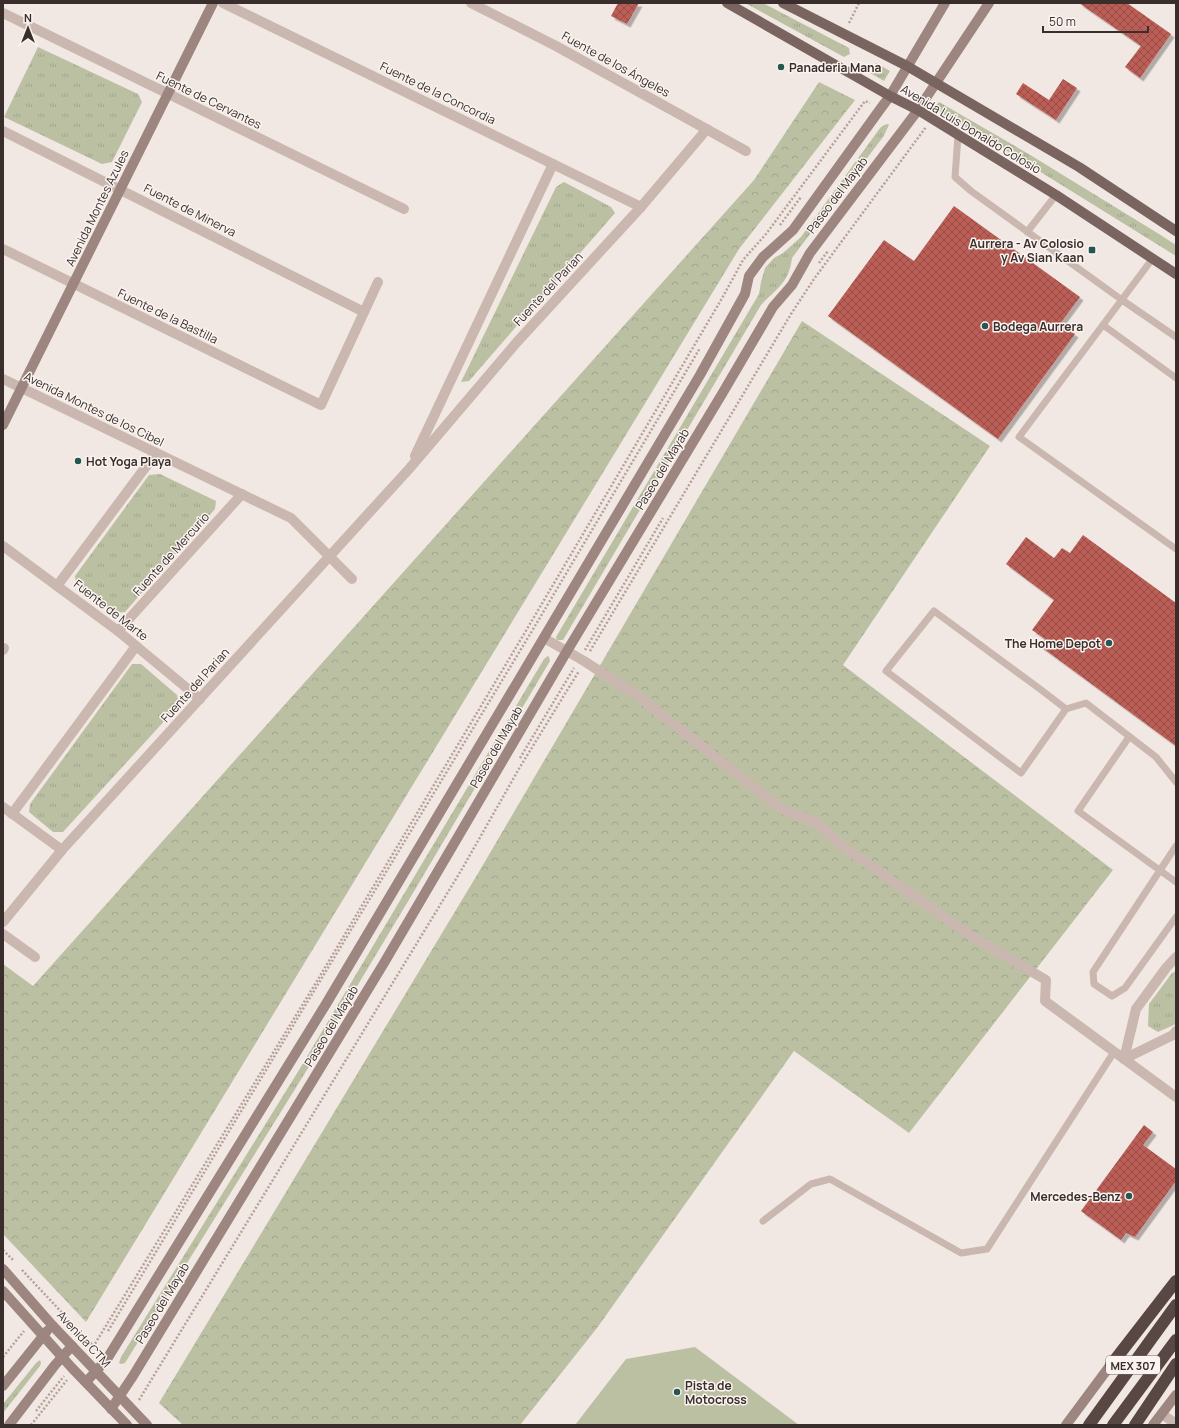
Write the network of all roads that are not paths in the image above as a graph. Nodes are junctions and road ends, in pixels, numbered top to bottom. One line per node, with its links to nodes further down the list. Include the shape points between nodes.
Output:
1 (213, 3): 11 (main road, Avenida Montes Azules)
2 (223, 3): 18 (street, Fuente de la Concordia)
3 (471, 3): 14 (street, Fuente de los Ángeles, via 556,46)
4 (727, 3): 12 (main road, Avenida Luis Donaldo Colosio)
5 (783, 3): 9 (main road, Avenida Luis Donaldo Colosio)
6 (945, 3): 9 (main road, Paseo del Mayab)
7 (989, 3): 10 (main road, Paseo del Mayab)
8 (3, 13): 11 (street, Fuente de Cervantes)
9 (907, 66): 10 (main road, Avenida Luis Donaldo Colosio); 12 (main road, Paseo del Mayab)
10 (935, 84): 13 (main road, Paseo del Mayab); 23 (main road, Avenida Luis Donaldo Colosio, via 1079,168)
11 (168, 94): 19 (main road, Avenida Montes Azules); 22 (street, Fuente de Cervantes)
12 (890, 96): 13 (main road, Avenida Luis Donaldo Colosio); 47 (main road, Paseo del Mayab, via 793,230 763,256 749,276 745,294 700,375)
13 (918, 110): 16 (main road, Avenida Luis Donaldo Colosio); 49 (main road, Paseo del Mayab, via 810,253 792,285 773,307)
14 (707, 129): 17 (street, Fuente de los Ángeles); 21 (street, Fuente del Parian)
15 (3, 131): 19 (street, Fuente de Minerva)
16 (958, 136): 20 (main road, Avenida Luis Donaldo Colosio); 24 (lane, via 955,177 971,192)
17 (746, 151)
18 (553, 164): 21 (street, Fuente de la Concordia); 39 (street, Fuente del Parian)
19 (120, 190): 29 (main road, Avenida Montes Azules); 31 (street, Fuente de Minerva)
20 (1056, 195): 24 (lane); 26 (main road, Avenida Luis Donaldo Colosio)
21 (642, 207): 39 (street, Fuente del Parian, via 517,342)
22 (404, 209)
23 (1176, 231)
24 (1027, 232): 30 (lane)
25 (3, 249): 29 (street, Fuente de la Bastilla)
26 (1153, 258): 27 (main road, Avenida Luis Donaldo Colosio); 30 (lane)
27 (1176, 274)
28 (378, 282): 31 (street)
29 (74, 284): 31 (street, Fuente de la Bastilla, via 321,405); 36 (main road, Avenida Montes Azules)
30 (1122, 300): 32 (lane); 33 (lane)
31 (364, 312)
32 (1103, 325): 34 (lane); 42 (lane, via 1019,437)
33 (1176, 337)
34 (1176, 378)
35 (3, 379): 36 (street, Avenida Montes de los Cibel)
36 (22, 388): 37 (main road, Avenida Montes Azules); 38 (street, Avenida Montes de los Cibel)
37 (3, 425)
38 (156, 452): 40 (street, Avenida Montes de los Cibel); 45 (street)
39 (409, 469): 43 (street, Fuente del Parian)
40 (242, 494): 43 (street, Avenida Montes de los Cibel, via 291,518); 46 (street, Fuente de Mercurio)
41 (3, 546): 45 (street, Fuente de Marte)
42 (1176, 549)
43 (330, 557): 44 (street, Avenida Montes de los Cibel); 50 (street, Fuente del Parian)
44 (352, 579)
45 (58, 586): 46 (street, Fuente de Marte)
46 (118, 631): 48 (street, Fuente de Marte)
47 (544, 638): 49 (street); 82 (main road, Paseo del Mayab, via 326,1004 107,1358)
48 (136, 646): 50 (street, Fuente de Marte); 55 (street)
49 (567, 651): 66 (street, via 638,696 780,808 817,823 844,847 972,936 1046,980 1045,1001); 86 (main road, Paseo del Mayab, via 384,962)
50 (200, 699): 57 (street, Fuente del Parian)
51 (1066, 709): 51 (lane, via 1021,773 886,671 934,612); 52 (lane, via 1086,703)
52 (1129, 737): 53 (lane, via 1156,757); 58 (lane, via 1078,811)
53 (1176, 782)
54 (3, 807): 55 (street)
55 (12, 814): 57 (street)
56 (1176, 846): 58 (lane)
57 (62, 850): 61 (street, Fuente del Parian)
58 (1160, 870): 59 (lane); 60 (lane, via 1093,972 1094,984 1112,996 1125,988)
59 (1176, 882)
60 (1176, 917)
61 (3, 922)
62 (3, 934): 63 (street)
63 (35, 957)
64 (1176, 957): 67 (street, via 1136,1009)
65 (1176, 1031): 67 (street, via 1173,1035)
66 (1114, 1052): 67 (street); 69 (lane, via 987,1249 961,1253 830,1179 811,1184)
67 (1124, 1060): 68 (street)
68 (1176, 1097)
69 (763, 1221)
70 (3, 1269): 75 (main road, Avenida CTM)
71 (1176, 1274): 81 (main road)
72 (1176, 1281): 81 (highway)
73 (3, 1291): 76 (main road)
74 (1176, 1305): 94 (highway, MEX 307)
75 (52, 1325): 76 (main road); 78 (main road, Avenida CTM)
76 (43, 1335): 79 (main road); 84 (main road)
77 (1176, 1340): 95 (highway, MEX 307)
78 (72, 1346): 79 (main road); 82 (main road, Avenida CTM, via 85,1352)
79 (63, 1357): 83 (main road); 90 (main road)
80 (1176, 1364): 96 (highway)
81 (1111, 1365): 93 (main road)
82 (96, 1371): 83 (main road, Paseo del Mayab); 86 (main road, Avenida CTM)
83 (86, 1382): 87 (main road)
84 (3, 1386)
85 (1176, 1395): 88 (main road)
86 (120, 1396): 87 (main road, Paseo del Mayab); 92 (main road, Avenida CTM)
87 (111, 1409): 91 (main road)
88 (1162, 1414): 89 (street); 97 (main road)
89 (1176, 1424)
90 (9, 1425)
91 (127, 1425)
92 (147, 1425)
93 (1066, 1425)
94 (1089, 1425)
95 (1113, 1425)
96 (1135, 1425)
97 (1153, 1425)

